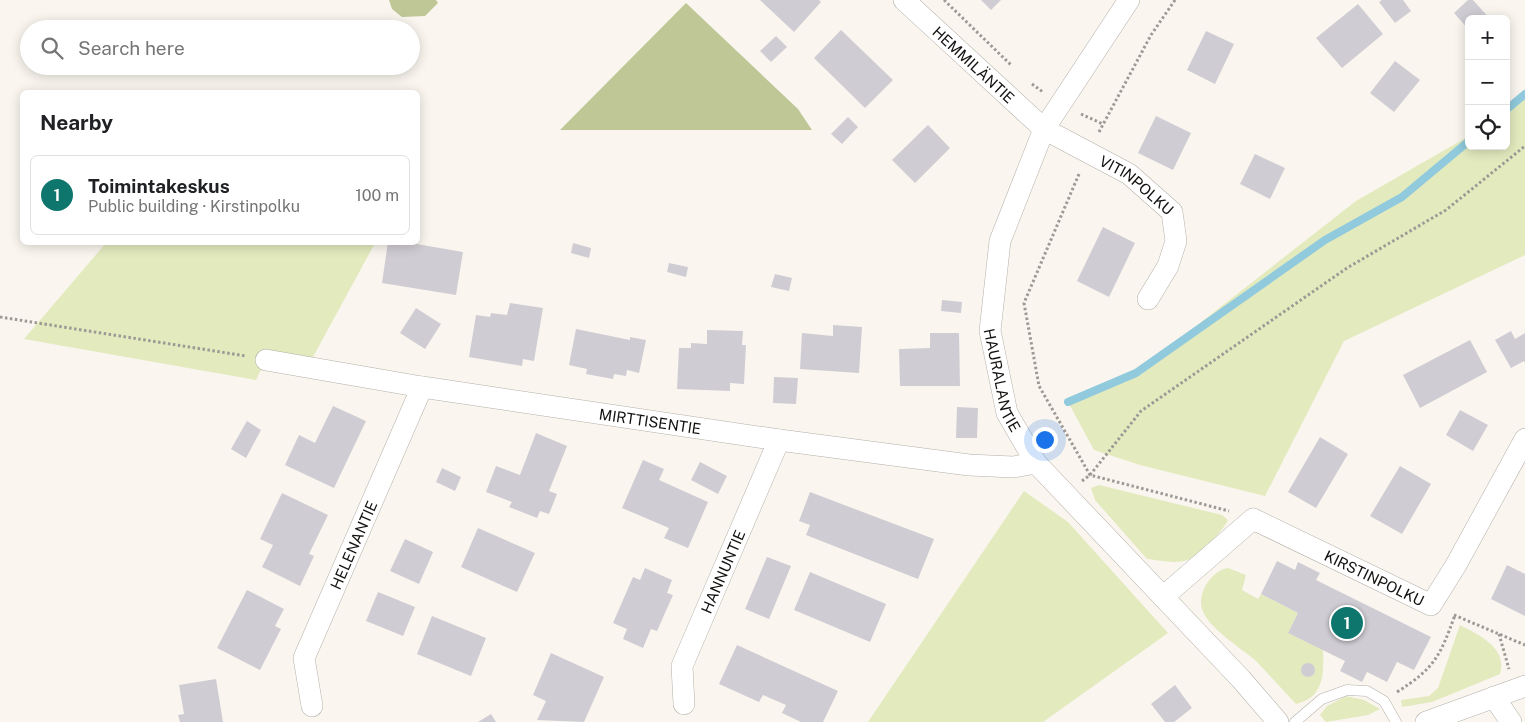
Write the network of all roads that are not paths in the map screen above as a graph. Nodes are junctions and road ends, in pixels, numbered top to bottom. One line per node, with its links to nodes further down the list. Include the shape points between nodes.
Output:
1 (904, 0): 3 (street, HEMMILÄNTIE)
2 (1129, 0): 3 (street, HAURALANTIE)
3 (1044, 129): 4 (street, VITINPOLKU, via 1129,174 1172,212 1176,241 1168,266); 9 (street, HAURALANTIE, via 1000,241 990,331 1007,413)
4 (1148, 299)
5 (266, 360): 6 (street, MIRTTISENTIE)
6 (422, 387): 8 (street, MIRTTISENTIE); 14 (street, HELENANTIE, via 304,658)
7 (1525, 439): 10 (street, KIRSTINPOLKU, via 1432,605 1253,519)
8 (778, 440): 9 (street, MIRTTISENTIE, via 969,465 1013,467); 13 (street, HANNUNTIE, via 682,666)
9 (1036, 463): 10 (street, HAURALANTIE)
10 (1163, 597): 15 (street, HAURALANTIE)
11 (1518, 681): 12 (street)
12 (1494, 696): 18 (street); 19 (street)
13 (684, 704)
14 (312, 706)
15 (1278, 722)
16 (1295, 722): 17 (lane, via 1322,699 1347,690 1368,692 1384,701)
17 (1396, 722)
18 (1426, 722)
19 (1511, 722)

